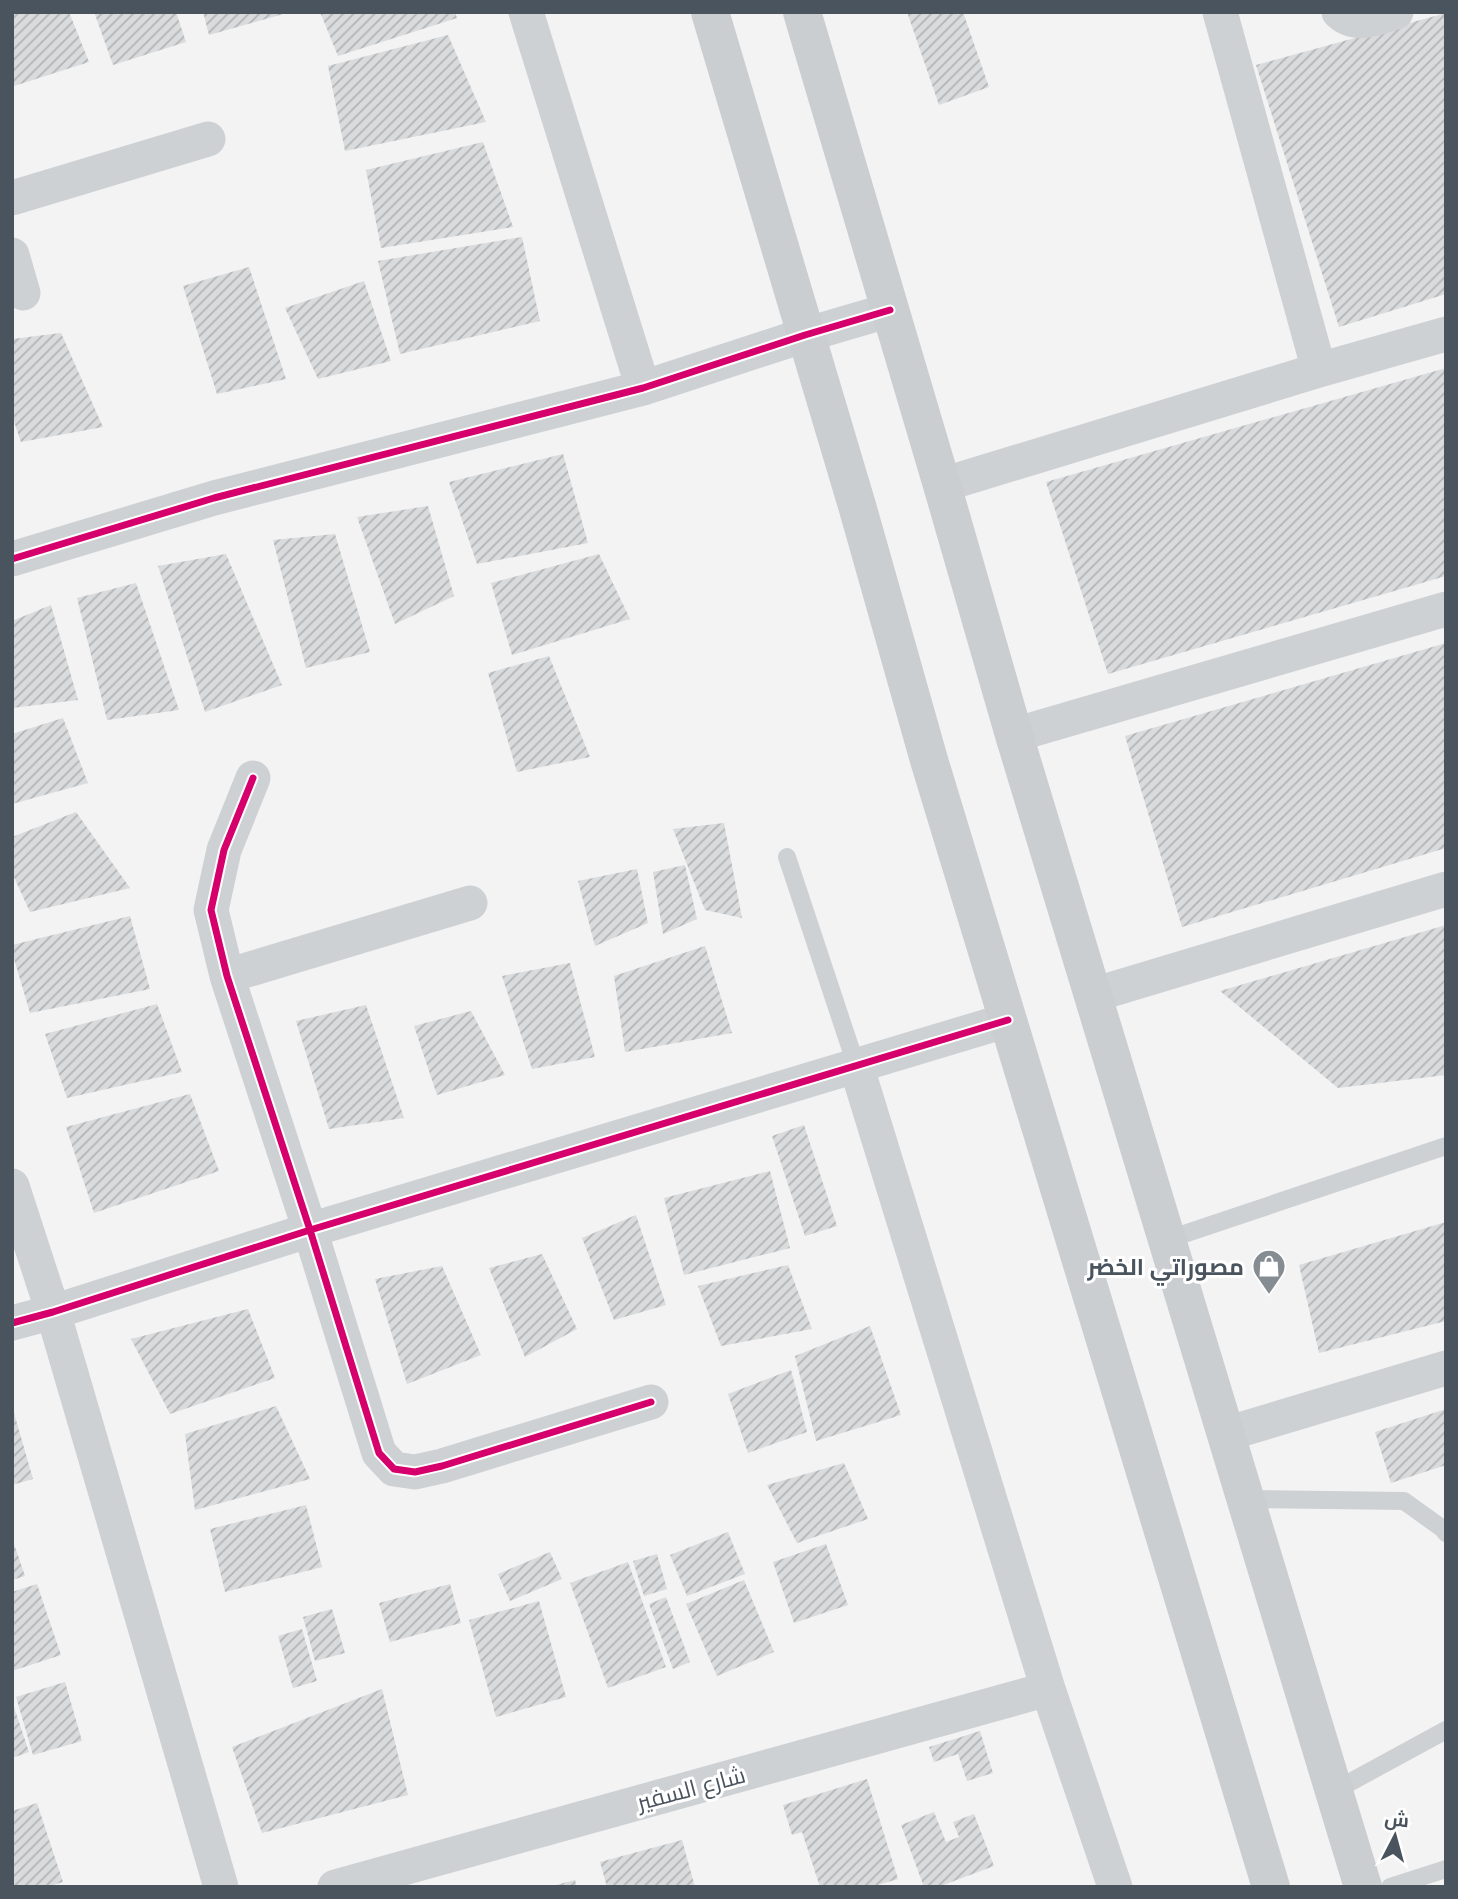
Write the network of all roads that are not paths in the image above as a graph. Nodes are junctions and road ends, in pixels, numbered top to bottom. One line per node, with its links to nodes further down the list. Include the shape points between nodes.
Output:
1 (526, 12): 15 (street)
2 (710, 12): 13 (main road)
3 (802, 12): 11 (main road)
4 (1220, 12): 14 (street)
5 (1339, 12): 6 (street, via 1346,19 1363,22)
6 (1396, 12)
7 (208, 139): 8 (street)
8 (12, 198)
9 (12, 255): 10 (street)
10 (23, 293)
11 (890, 310): 13 (street); 16 (main road)
12 (1446, 334): 14 (street)
13 (805, 335): 15 (street); 26 (main road)
14 (1319, 370): 16 (street)
15 (643, 388): 17 (street, via 214,498)
16 (943, 485): 19 (main road)
17 (12, 559)
18 (1446, 609): 19 (street)
19 (1014, 735): 25 (main road)
20 (253, 778): 24 (street, via 224,850 211,910)
21 (787, 856): 27 (lane)
22 (1446, 889): 25 (street)
23 (470, 903): 24 (street)
24 (227, 976): 30 (street)
25 (1093, 995): 31 (main road)
26 (1008, 1020): 27 (street); 46 (main road)
27 (856, 1065): 30 (street); 39 (street)
28 (1446, 1146): 31 (lane)
29 (12, 1185): 32 (street)
30 (310, 1230): 32 (street); 35 (street, via 379,1453 394,1469 415,1472 442,1466)
31 (1166, 1240): 36 (main road)
32 (53, 1312): 33 (street); 43 (street)
33 (12, 1323)
34 (1446, 1368): 36 (street)
35 (651, 1402)
36 (1226, 1434): 37 (main road)
37 (1245, 1499): 38 (lane, via 1404,1501); 41 (main road)
38 (1446, 1533)
39 (1048, 1689): 44 (street, شارع السفير); 45 (street)
40 (1446, 1730): 41 (lane)
41 (1335, 1791): 47 (main road)
42 (1446, 1868): 48 (lane)
43 (221, 1887)
44 (335, 1887)
45 (1115, 1887)
46 (1271, 1887)
47 (1363, 1887)
48 (1390, 1887)

